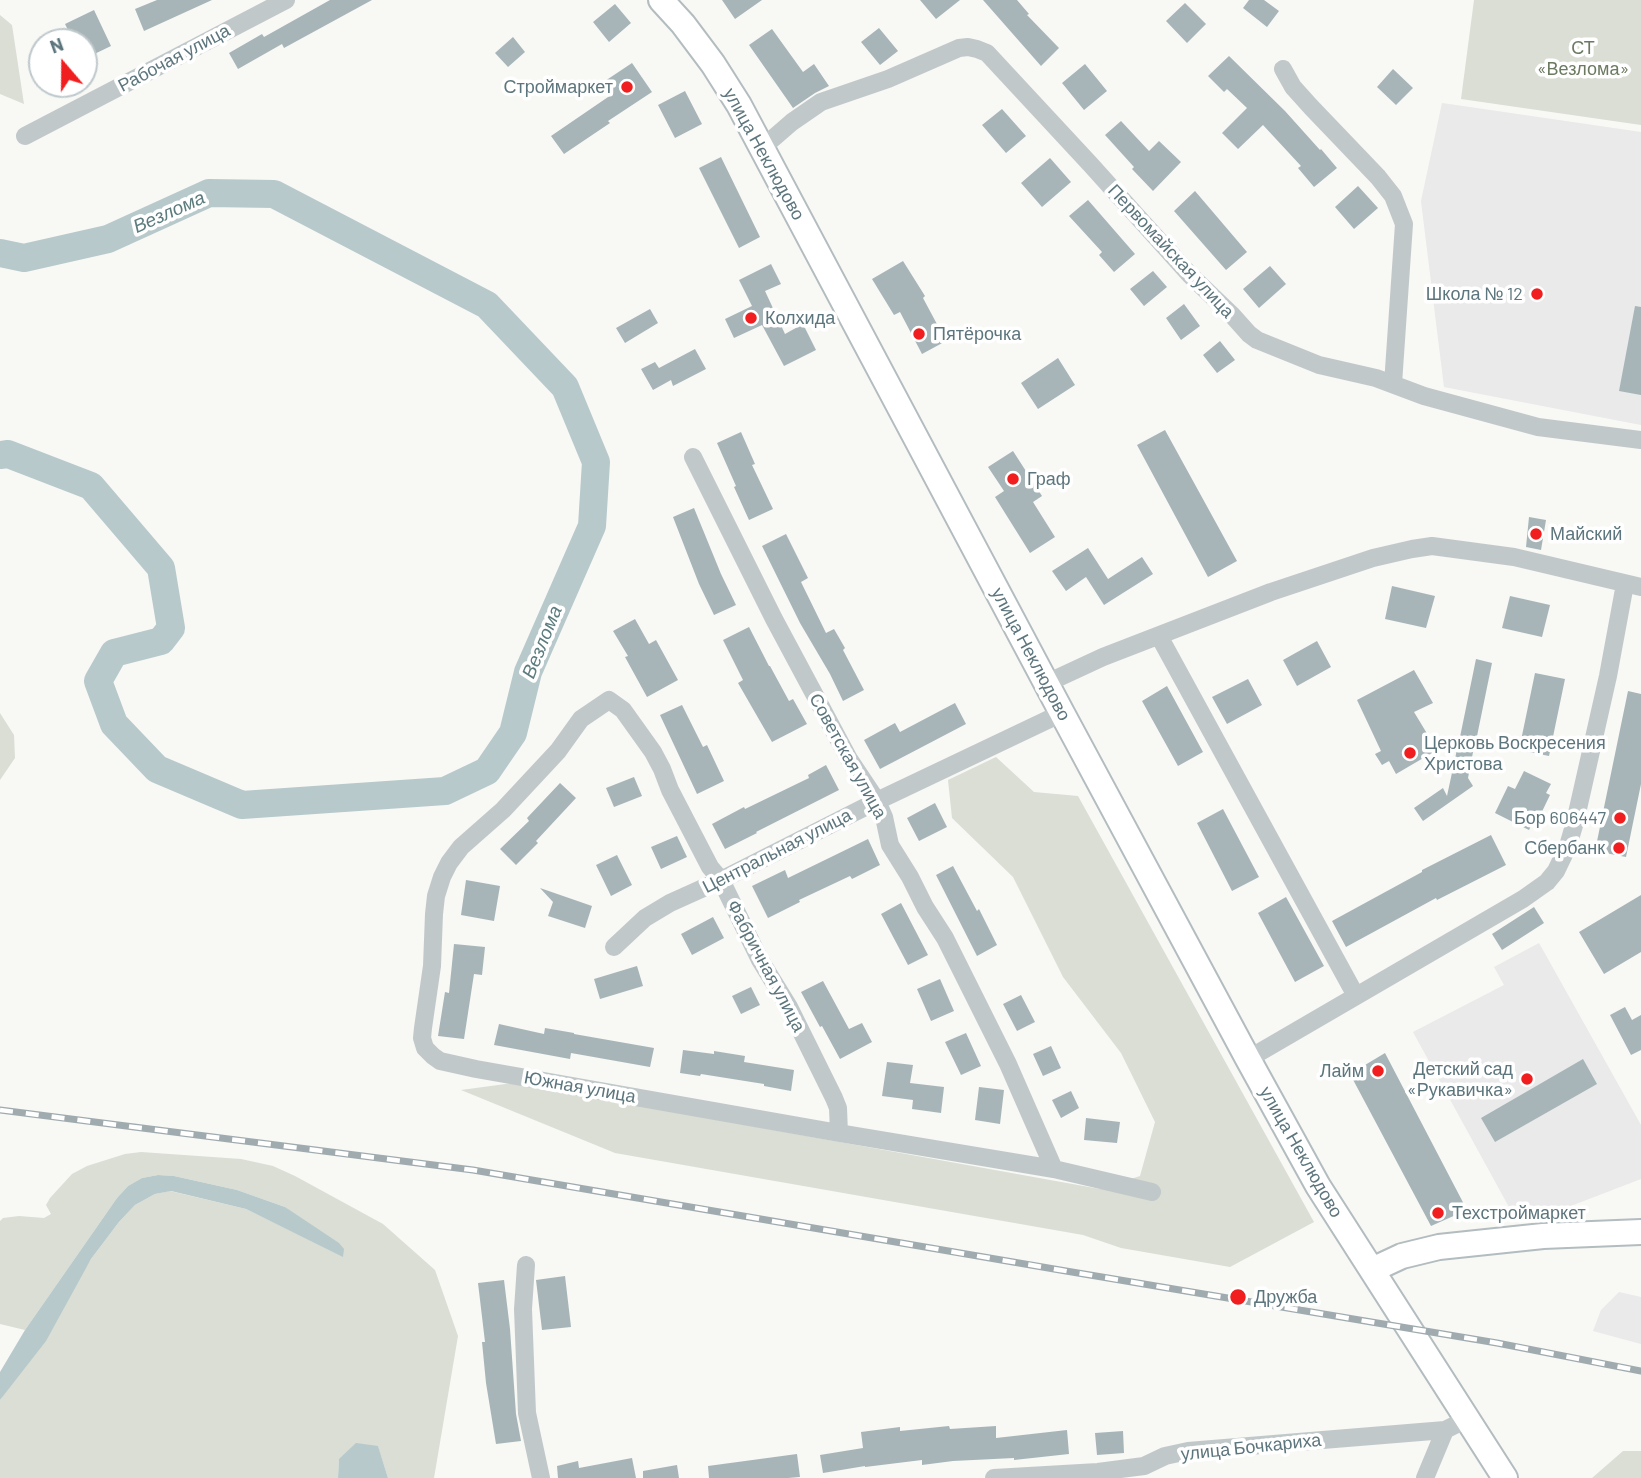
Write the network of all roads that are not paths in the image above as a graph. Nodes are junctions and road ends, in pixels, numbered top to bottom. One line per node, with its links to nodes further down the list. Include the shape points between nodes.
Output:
1 (286, 0): 4 (street, Рабочая улица)
2 (661, 0): 5 (main road, улица Неклюдово, via 713,64)
3 (1283, 69): 6 (street, via 1293,87 1393,196 1404,225)
4 (25, 136)
5 (762, 148): 6 (street, Первомайская улица, via 821,102 960,48 977,49 987,53 1249,334 1320,365); 11 (main road, улица Неклюдово)
6 (1393, 384): 7 (street, Первомайская улица, via 1538,427)
7 (1641, 440)
8 (693, 457): 14 (street, Советская улица, via 774,619 849,759)
9 (1633, 585): 10 (street, via 1514,557 1412,548 1284,588); 17 (street, via 1575,822 1556,871 1523,899)
10 (1159, 636): 11 (street); 17 (street)
11 (1047, 683): 13 (main road, улица Неклюдово)
12 (609, 700): 15 (street, Фабричная улица, via 623,710 653,752 710,867); 19 (street, Южная улица, via 581,719 558,751 449,863 436,896 422,1038 425,1048 440,1061 476,1069)
13 (1062, 713): 14 (street, Центральная улица); 18 (main road, улица Неклюдово)
14 (877, 801): 15 (street, Центральная улица); 20 (street, Советская улица, via 890,845 945,938 1009,1064)
15 (721, 880): 16 (street, Центральная улица, via 645,918); 19 (street, Фабричная улица, via 834,1098)
16 (614, 947)
17 (1356, 996): 18 (street)
18 (1248, 1059): 24 (main road, улица Неклюдово, via 1318,1186)
19 (839, 1133): 20 (street, Южная улица)
20 (1054, 1170): 21 (street, Южная улица)
21 (1152, 1192)
22 (1641, 1231): 24 (main road, via 1438,1247)
23 (526, 1265): 27 (street, via 527,1413)
24 (1372, 1270): 25 (main road, улица Неклюдово)
25 (1456, 1425): 26 (street, улица Бочкариха, via 1188,1451 1165,1456); 29 (street); 30 (main road, улица Неклюдово)
26 (1144, 1472): 28 (street, улица Бочкариха)
27 (541, 1478)
28 (994, 1478)
29 (1424, 1478)
30 (1505, 1478)

